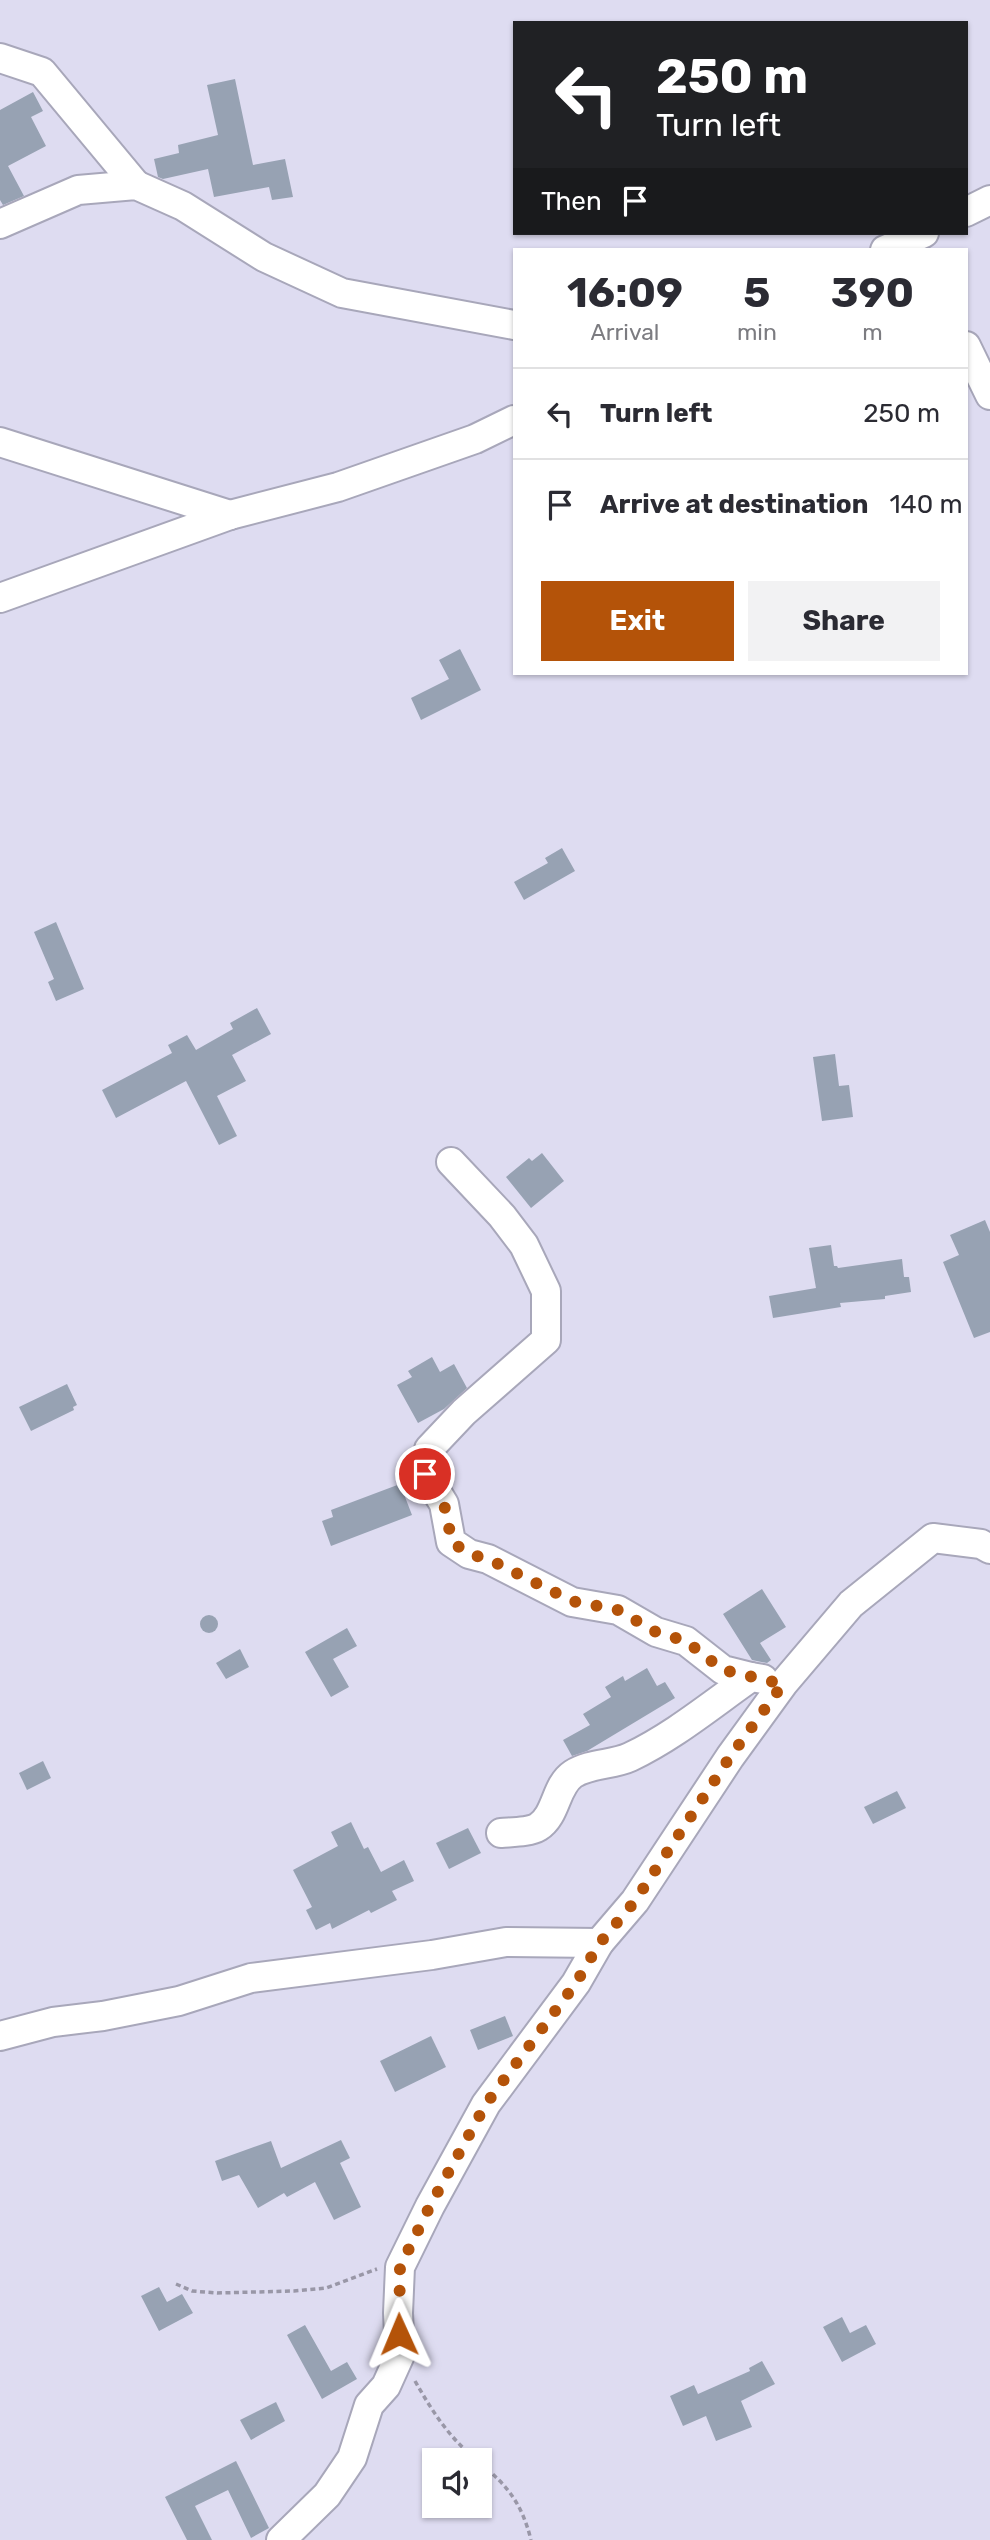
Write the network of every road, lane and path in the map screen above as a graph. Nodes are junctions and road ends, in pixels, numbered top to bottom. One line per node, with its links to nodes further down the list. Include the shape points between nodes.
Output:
1 (0, 58): 2 (street, via 42,72)
2 (136, 185): 5 (street, via 78,190); 8 (street, via 183,206 264,257 342,293)
3 (990, 200): 4 (street)
4 (968, 211)
5 (0, 224)
6 (919, 235): 7 (street)
7 (890, 248)
8 (513, 325)
9 (968, 350): 10 (street)
10 (990, 395)
11 (513, 420): 13 (street, via 475,439 338,487)
12 (0, 442): 13 (street)
13 (230, 515): 14 (street)
14 (0, 598)
15 (451, 1163): 17 (street, via 524,1245 546,1291 546,1340 429,1449 425,1474 444,1504 452,1542 572,1601 618,1610 656,1632 686,1641 723,1670)
16 (990, 1549): 18 (street, via 933,1538 851,1604)
17 (751, 1677): 18 (street); 19 (street, via 695,1720 628,1758 573,1774 537,1828)
18 (783, 1684): 20 (street, via 635,1901)
19 (501, 1833)
20 (599, 1944): 21 (street, via 506,1942 251,1978 179,2001 53,2022); 22 (street, via 576,1983 486,2104)
21 (0, 2036)
22 (400, 2267): 23 (path, via 371,2269 326,2288 255,2294 192,2291); 24 (street)
23 (176, 2284)
24 (400, 2355): 25 (path, via 433,2412); 27 (street, via 386,2386 369,2405 352,2458 327,2495)
25 (461, 2448)
26 (492, 2473): 28 (path, via 503,2481 525,2515)
27 (281, 2540)
28 (531, 2540)

